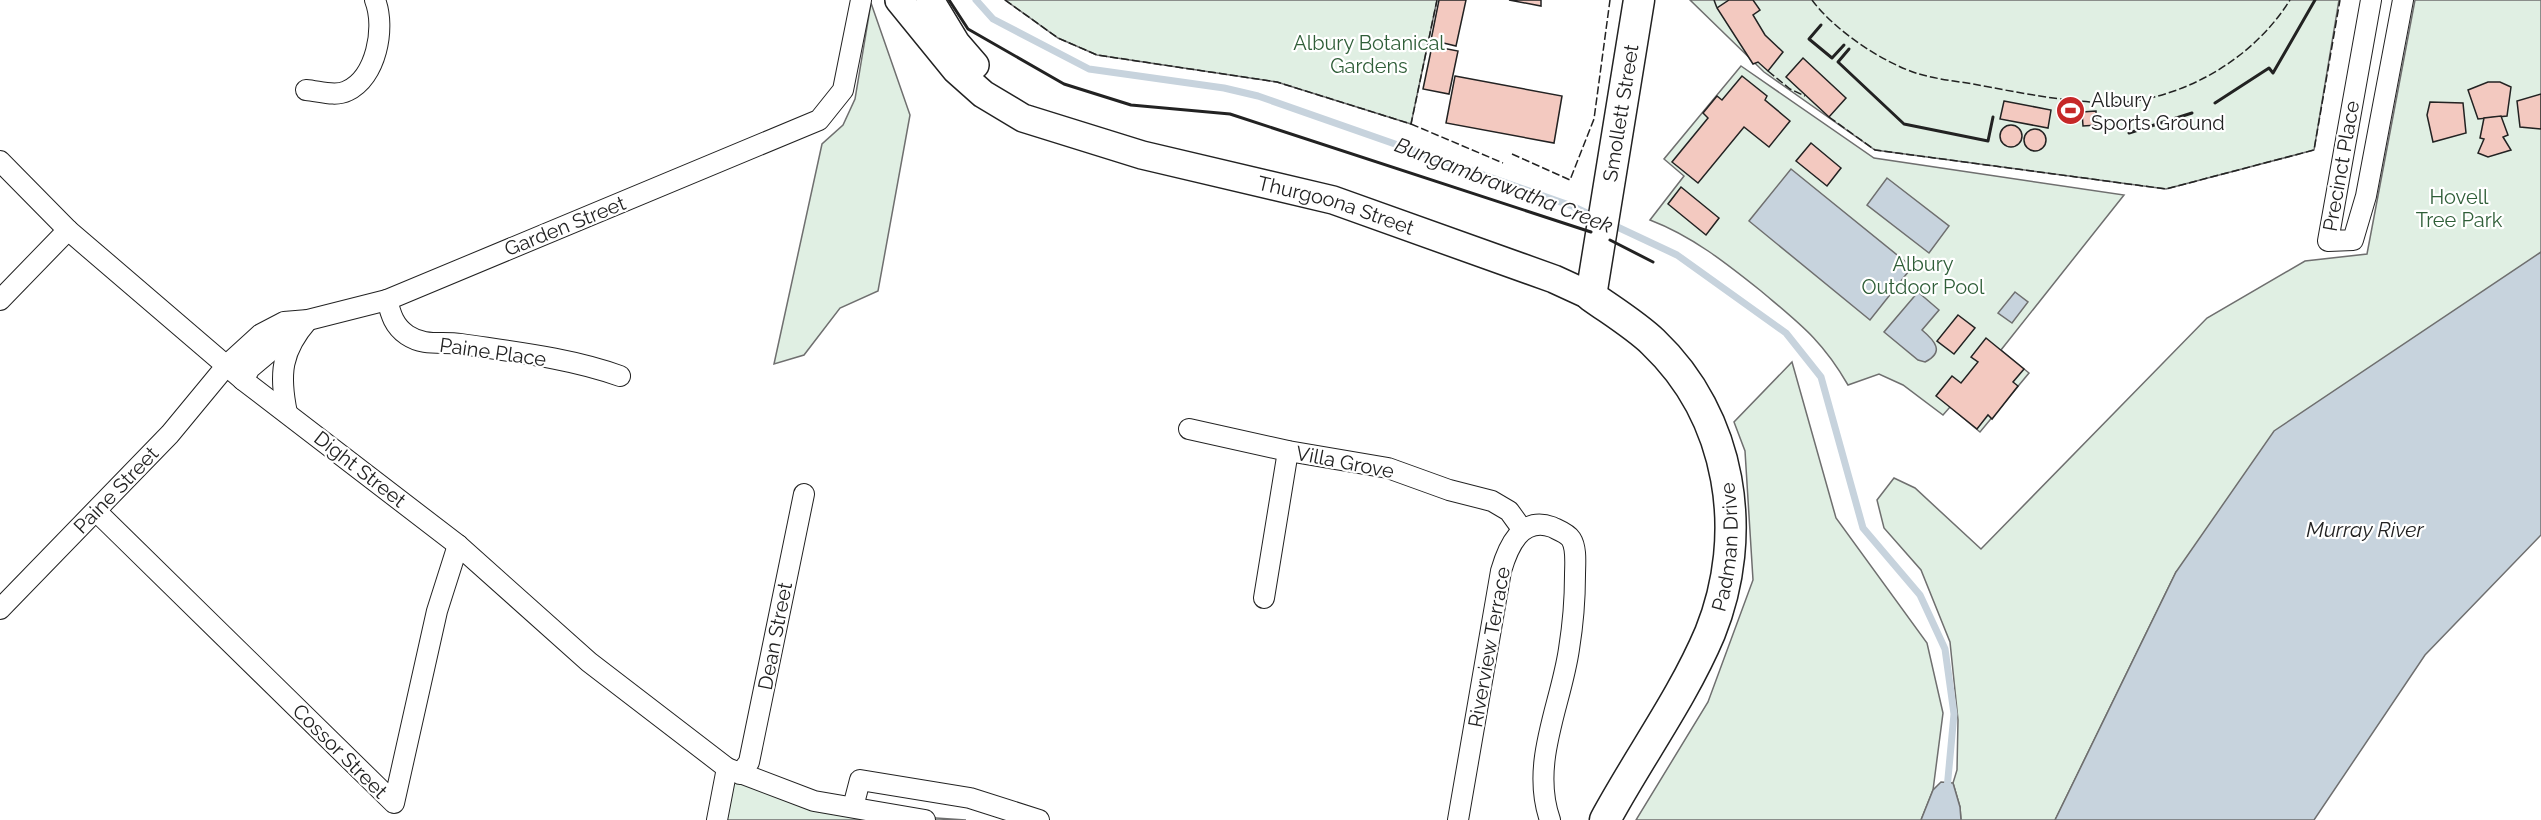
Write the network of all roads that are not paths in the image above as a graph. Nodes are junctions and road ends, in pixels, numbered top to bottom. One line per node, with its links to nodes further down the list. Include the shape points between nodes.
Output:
1 (375, 0): 8 (street, via 378,28 373,61 362,82 337,94)
2 (861, 0): 14 (street, Garden Street, via 843,90 819,120)
3 (899, 0): 9 (main road, Thurgoona Street, via 939,51 983,94 1023,118)
4 (930, 0): 9 (main road, Thurgoona Street, via 956,43 992,82 1035,113)
5 (1639, 0): 12 (main road, Smollett Street)
6 (2371, 0): 7 (street, Precinct Place, via 2328,242 2354,240)
7 (2403, 0)
8 (306, 90)
9 (1075, 134): 12 (main road, Thurgoona Street, via 1172,163 1333,200 1554,279)
10 (0, 161): 11 (street, Dight Street)
11 (68, 230): 13 (street); 16 (street, Dight Street)
12 (1591, 296): 35 (main road, Padman Drive, via 1653,342 1699,401 1727,473 1731,513 1731,550 1723,594 1710,632 1670,711)
13 (0, 300)
14 (387, 300): 15 (street, Garden Street); 17 (street, Paine Place, via 394,323 424,343 536,356)
15 (308, 320): 16 (street, Garden Street, via 284,322 261,334); 18 (street, Garden Street, via 250,368); 19 (street, via 294,336 284,364)
16 (227, 365): 18 (street, Dight Street); 23 (street, Paine Street, via 170,434)
17 (620, 376)
18 (243, 380): 19 (street, Dight Street)
19 (287, 413): 25 (street, Dight Street)
20 (1190, 429): 21 (street, Villa Grove)
21 (1288, 451): 24 (street, Villa Grove, via 1388,468 1492,501 1509,511); 26 (street)
22 (804, 494): 28 (street, Dean Street, via 749,762)
23 (96, 511): 25 (street, Cossor Street, via 394,803 437,611); 27 (street, Paine Street)
24 (1522, 529): 33 (street, Riverview Terrace, via 1508,548 1502,571); 34 (street, via 1542,524 1561,531 1572,539 1575,556 1569,650 1543,765)
25 (458, 545): 28 (street, Dight Street, via 589,662)
26 (1264, 598)
27 (0, 609)
28 (733, 771): 29 (street, Dight Street, via 792,795); 30 (street, Dean Street)
29 (853, 807): 31 (street, Dight Street); 32 (street, via 860,780 970,798)
30 (717, 820)
31 (925, 820)
32 (1039, 820)
33 (1458, 820)
34 (1550, 820)
35 (1605, 820)

